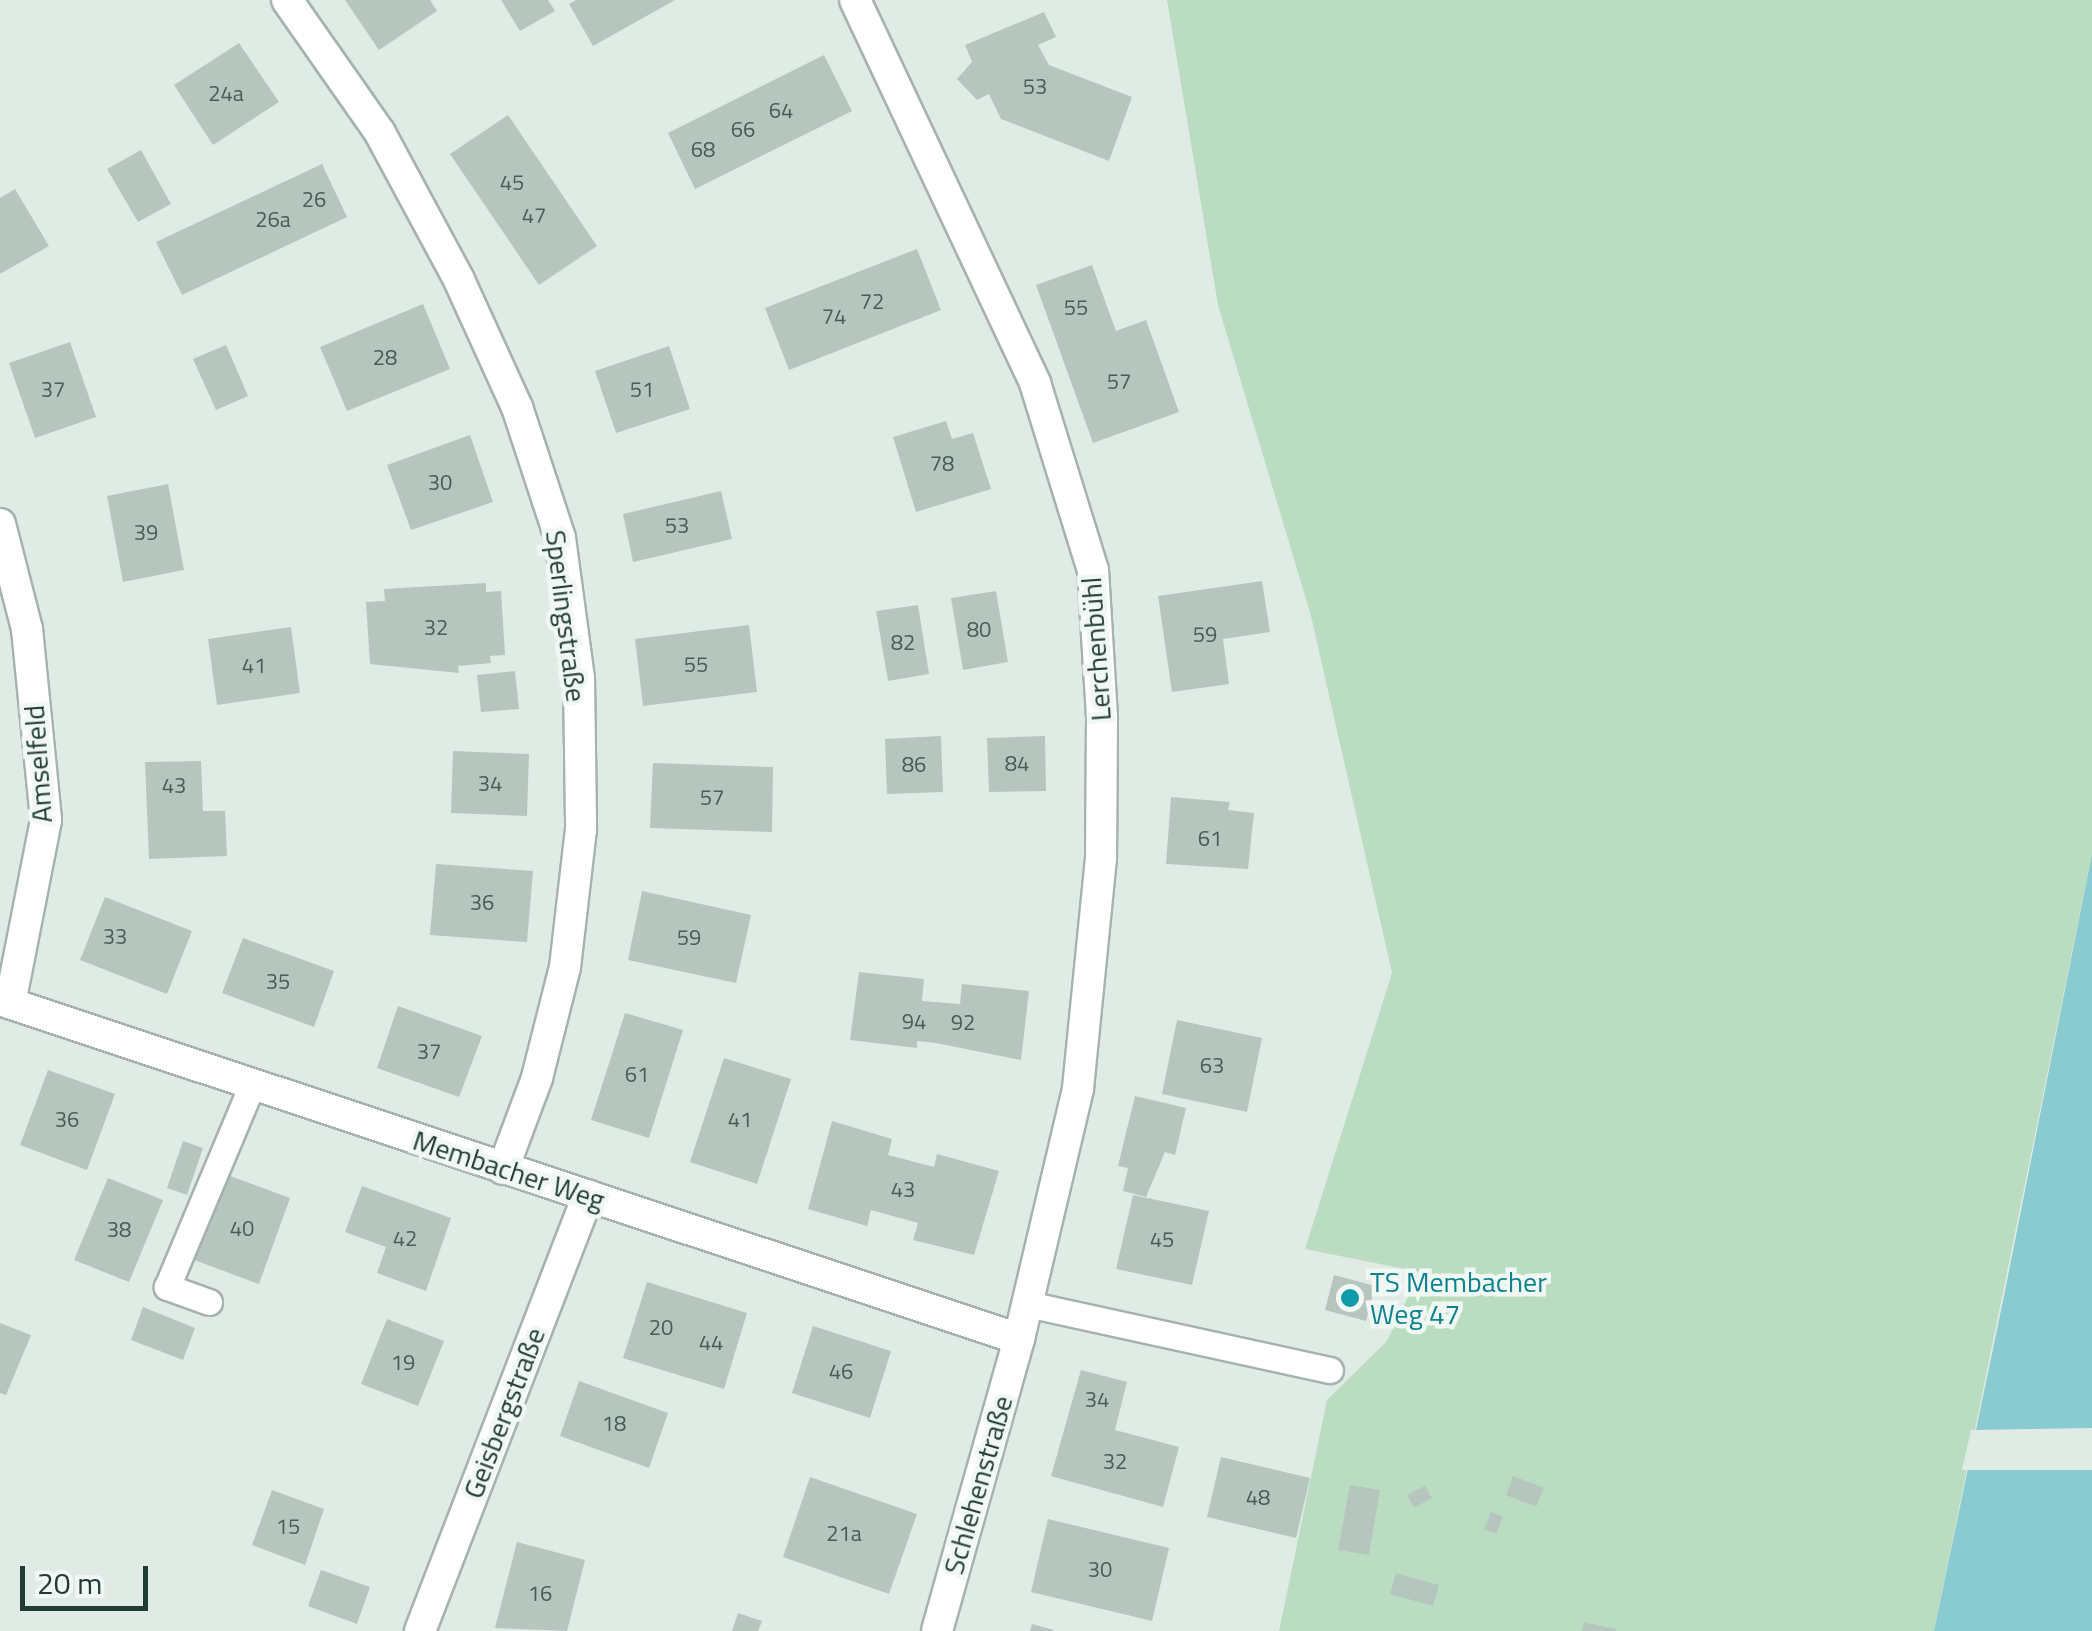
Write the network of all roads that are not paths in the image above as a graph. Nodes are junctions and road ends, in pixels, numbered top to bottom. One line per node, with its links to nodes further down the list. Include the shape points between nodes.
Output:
1 (288, 0): 6 (street, Sperlingstraße, via 380,133 459,280 517,407 560,538 578,678 581,829 565,968 537,1078)
2 (855, 0): 9 (street, Lerchenbühl, via 1035,383 1093,570 1101,858 1078,1089)
3 (0, 524): 4 (street, Amselfeld, via 27,629 46,820)
4 (5, 1002): 5 (street, Membacher Weg)
5 (252, 1084): 6 (street, Membacher Weg); 8 (lane, via 167,1287)
6 (503, 1169): 7 (street, Membacher Weg)
7 (588, 1195): 10 (street, Membacher Weg); 12 (street, Geisbergstraße)
8 (209, 1302)
9 (1027, 1304): 10 (street, Lerchenbühl); 11 (lane)
10 (1019, 1339): 13 (street, Schlehenstraße)
11 (1330, 1370)
12 (420, 1631)
13 (937, 1631)

